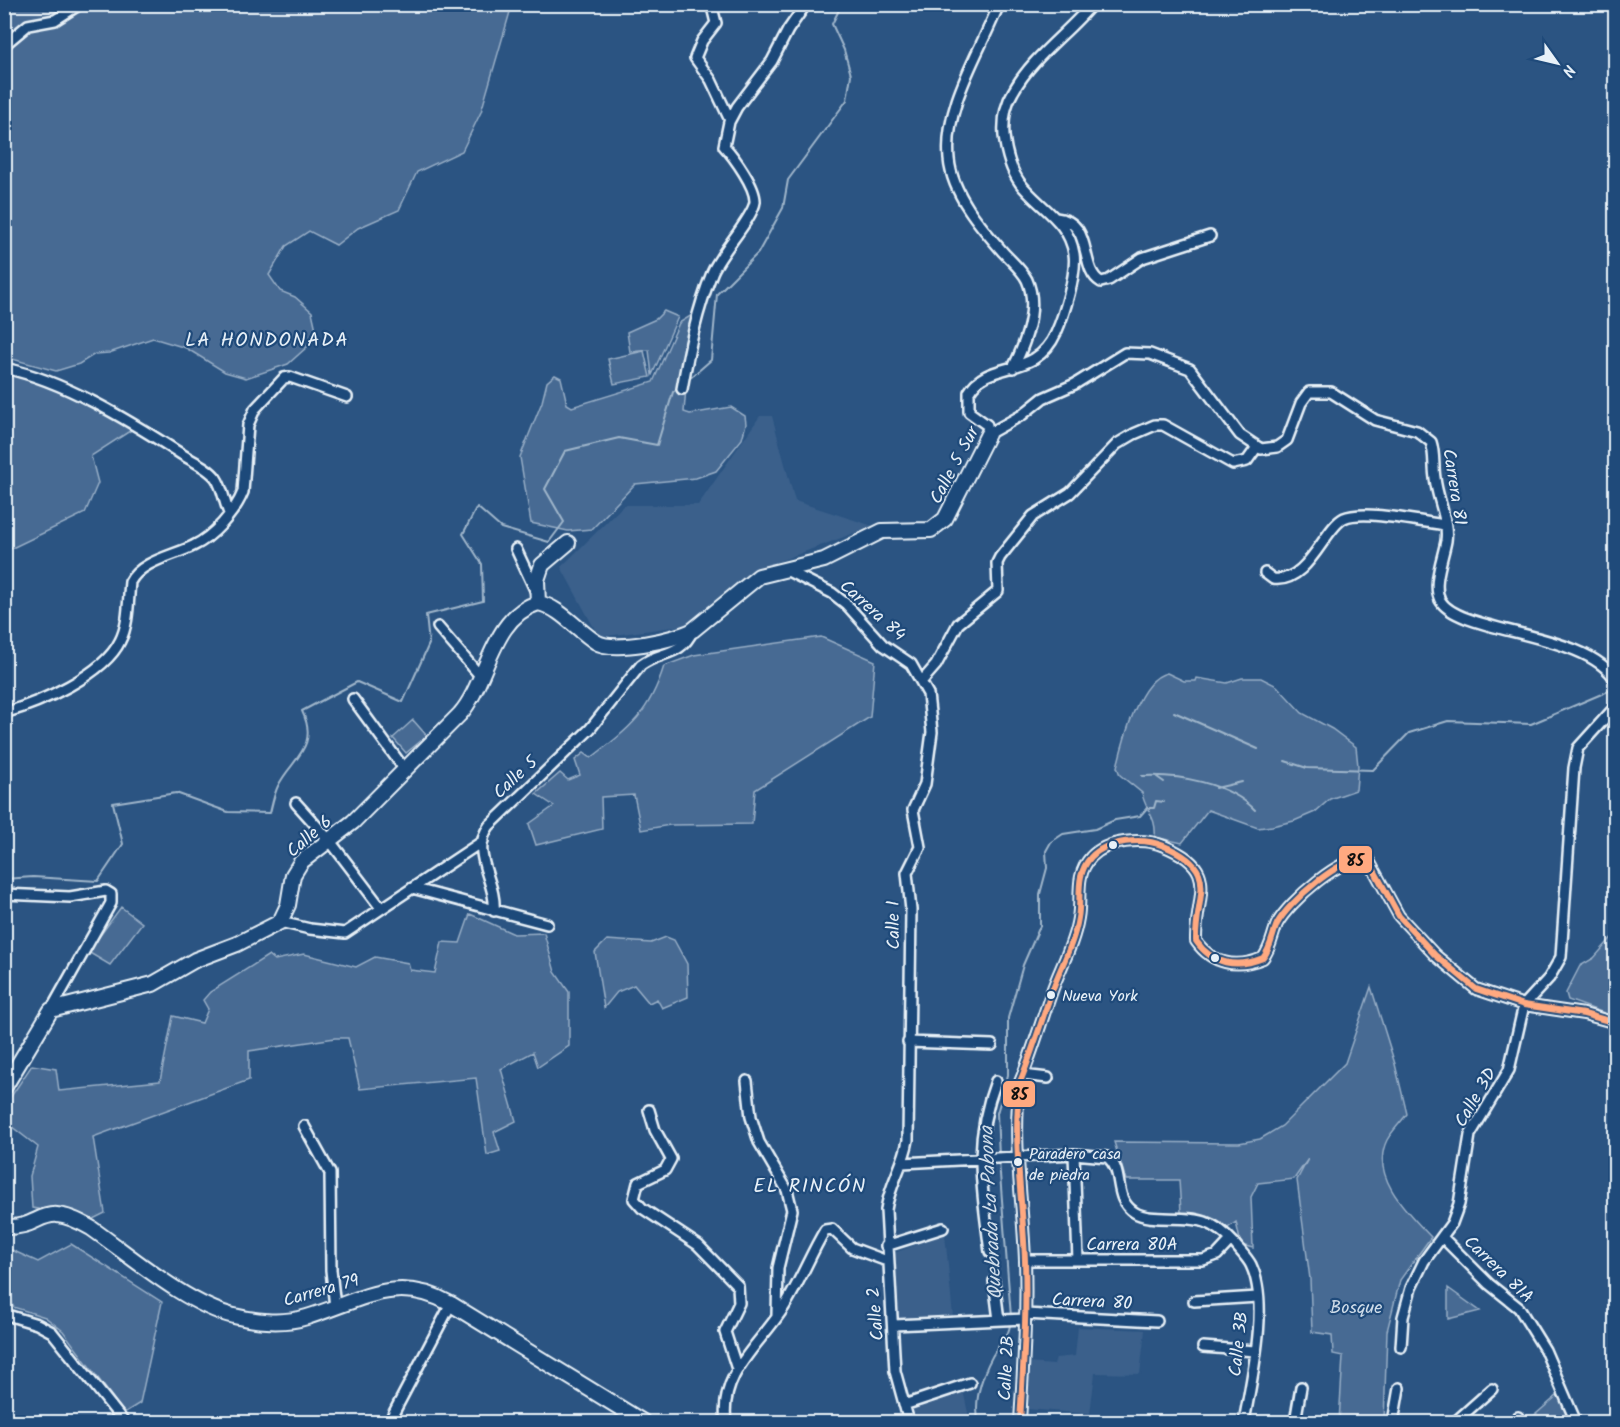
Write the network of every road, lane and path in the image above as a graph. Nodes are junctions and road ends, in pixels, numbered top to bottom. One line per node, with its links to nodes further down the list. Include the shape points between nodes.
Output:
1 (80, 4): 6 (street, via 54,20 28,26)
2 (806, 4): 7 (street)
3 (999, 4): 11 (street, via 962,86 948,148 951,173 962,196 1028,282 1029,331)
4 (1092, 4): 8 (street, via 1024,75 1010,97 1004,117 1006,155 1015,173 1025,189)
5 (713, 11): 7 (street, via 716,23 694,58 711,80)
6 (4, 45)
7 (730, 120): 12 (street, via 724,146 734,157 755,201 713,271 696,321)
8 (1056, 218): 9 (street, via 1067,220 1077,230 1094,276 1101,282 1142,258); 11 (street, via 1074,253 1065,308 1044,353)
9 (1210, 236)
10 (4, 368): 16 (street, via 45,380 125,418 194,462 215,476)
11 (1013, 368): 14 (street, via 982,378 969,392 969,412 987,424)
12 (682, 389)
13 (347, 397): 16 (street, via 284,378 255,409 248,425 243,492)
14 (988, 434): 15 (street, Calle 5 Sur, via 1117,355 1133,352 1190,369 1240,435); 20 (street, Calle 5 Sur, via 938,527 925,531 882,531 834,556)
15 (1257, 447): 17 (street, Carrera 81, via 1277,447 1287,440 1309,392 1331,392 1369,417 1417,431 1431,442); 27 (street, via 1247,461 1233,464 1170,428 1155,425 1118,444 1078,486 1033,516 1013,540 997,563 998,591 958,624 936,665)
16 (229, 513): 31 (street, via 217,529 196,545 141,568 134,575 124,633 105,660 73,686)
17 (1445, 525): 21 (street, via 1353,515 1342,519 1305,566 1288,577 1273,579); 28 (street, Carrera 81, via 1437,590 1444,605 1463,616 1539,637 1590,658)
18 (568, 543): 22 (street, via 542,565 537,580)
19 (516, 549): 22 (street)
20 (784, 569): 24 (street, Calle 5 Sur, via 753,579); 25 (street, Carrera 84, via 832,593 883,645)
21 (1265, 573)
22 (538, 600): 24 (street, via 599,644 608,646 666,639); 26 (street, Calle 6, via 510,624)
23 (438, 627): 26 (street)
24 (693, 630): 35 (street, Calle 5, via 681,648 647,660 636,670 590,729 497,816 483,834)
25 (907, 660): 27 (street, Calle 1)
26 (482, 678): 32 (street, Calle 6, via 468,705)
27 (922, 681): 45 (street, Calle 1, via 930,698 933,721 925,784 913,810 920,849 907,873 911,910)
28 (1616, 681)
29 (353, 699): 32 (street)
30 (1616, 706): 42 (street, via 1578,748 1569,800 1561,957 1549,978)
31 (4, 713)
32 (405, 770): 34 (street, Calle 6)
33 (296, 803): 34 (street)
34 (330, 841): 38 (street); 40 (street, Calle 6, via 296,868)
35 (483, 841): 36 (street, Calle 5); 39 (street, via 480,854 494,896)
36 (412, 888): 38 (street, Calle 5); 39 (street)
37 (4, 894): 43 (street, via 70,897 106,891 112,897)
38 (381, 908): 40 (street, Calle 5, via 345,933)
39 (494, 911): 41 (street)
40 (280, 922): 43 (street, via 195,960 153,984)
41 (547, 924)
42 (1524, 1005): 44 (street); 47 (street, Calle 2B, via 1476,989 1442,961 1399,916 1368,859 1352,860 1305,890 1278,923 1263,958 1220,962 1209,957 1196,940 1203,890 1199,872 1187,856 1160,844 1112,844 1083,870 1071,944); 61 (street, Calle 3D, via 1509,1070 1470,1135 1459,1204)
43 (51, 1010): 51 (street)
44 (1616, 1023)
45 (908, 1042): 46 (street); 57 (street, Calle 1, via 908,1140)
46 (992, 1045)
47 (1023, 1075): 48 (street); 55 (street, Calle 2B, via 1018,1097)
48 (1048, 1078)
49 (747, 1081): 74 (street, via 751,1117 759,1142 787,1190 792,1210 778,1268)
50 (996, 1082): 56 (street, via 982,1122)
51 (4, 1088)
52 (649, 1110): 82 (street, via 671,1159 665,1170 638,1183 634,1199 698,1245 738,1286 739,1303 725,1330)
53 (304, 1126): 72 (street, via 330,1173)
54 (1074, 1154): 55 (street); 62 (street, via 1114,1161 1121,1197 1134,1212 1143,1216 1192,1217 1212,1224); 66 (street)
55 (1017, 1159): 56 (street); 65 (street, Calle 2B)
56 (980, 1161): 57 (street); 64 (street)
57 (902, 1163): 58 (street, Calle 1)
58 (887, 1201): 63 (street, Calle 2)
59 (4, 1227): 72 (street, Carrera 79, via 49,1215 72,1218 195,1301 236,1317 290,1321)
60 (943, 1228): 63 (street)
61 (1443, 1238): 80 (street, Calle 3D, via 1424,1261 1411,1288 1403,1317); 98 (street, Carrera 81A, via 1519,1308 1545,1350)
62 (1231, 1240): 66 (street, Carrera 80A, via 1210,1259); 69 (street, Calle 3B, via 1252,1266)
63 (886, 1246): 67 (street, Calle 2)
64 (990, 1252)
65 (1025, 1260): 66 (street, Carrera 80A); 75 (street, Calle 2B)
66 (1078, 1260)
67 (887, 1261): 74 (street, via 852,1248 831,1228 823,1233); 78 (street, Calle 2)
68 (994, 1281): 76 (street, Calle 2B)
69 (1258, 1297): 70 (street); 81 (street, Calle 3B)
70 (1194, 1301)
71 (451, 1304): 72 (street, Carrera 79, via 427,1292 400,1289); 89 (street); 90 (street, Carrera 79)
72 (334, 1307)
73 (4, 1314): 88 (street, via 52,1332)
74 (777, 1318): 82 (street)
75 (1022, 1318): 76 (street, Carrera 80); 77 (street, Carrera 80); 93 (street, Calle 2B)
76 (1002, 1320): 78 (street, Carrera 80)
77 (1156, 1321)
78 (894, 1325): 87 (street, Calle 2, via 895,1371)
79 (1203, 1347): 81 (street)
80 (1401, 1347)
81 (1255, 1351): 94 (street, Calle 3B)
82 (737, 1369): 91 (street, via 725,1400)
83 (970, 1383): 87 (street)
84 (1301, 1387): 95 (street)
85 (1399, 1388): 96 (street)
86 (1492, 1389): 97 (street)
87 (904, 1405): 92 (street, Calle 2)
88 (124, 1422)
89 (389, 1422)
90 (643, 1422)
91 (726, 1422)
92 (909, 1422)
93 (1020, 1422)
94 (1244, 1422)
95 (1295, 1422)
96 (1393, 1422)
97 (1455, 1422)
98 (1576, 1422)

